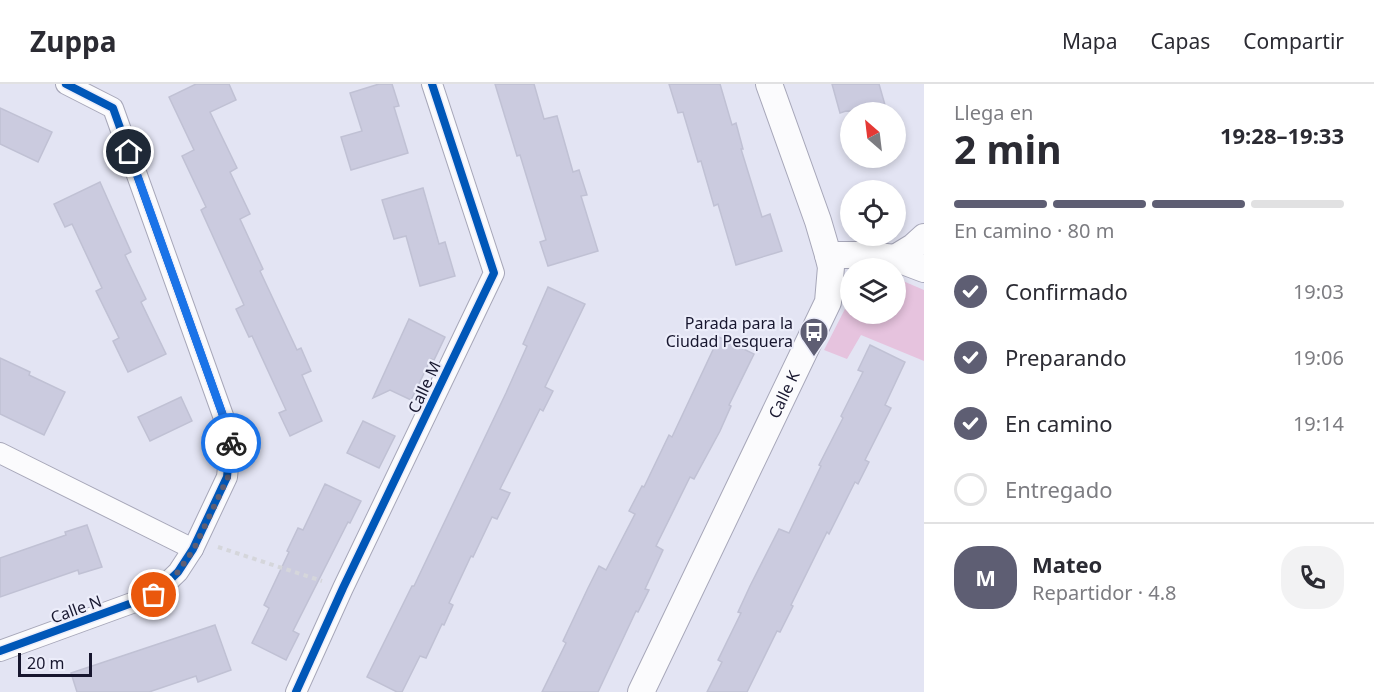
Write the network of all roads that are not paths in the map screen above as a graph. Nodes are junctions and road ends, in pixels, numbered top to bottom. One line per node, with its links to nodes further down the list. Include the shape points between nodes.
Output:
1 (66, 84): 10 (street, Calle N, via 113,108 231,438 228,477)
2 (432, 84): 12 (street, Calle M, via 494,273)
3 (769, 84): 5 (street, Calle K)
4 (924, 237): 6 (street)
5 (828, 255): 6 (street); 13 (street, Calle K, via 828,302)
6 (895, 258)
7 (906, 262): 8 (street)
8 (924, 269)
9 (0, 453): 10 (street)
10 (195, 545): 11 (street, Calle N, via 178,572 154,595)
11 (0, 651)
12 (296, 692)
13 (641, 692)

